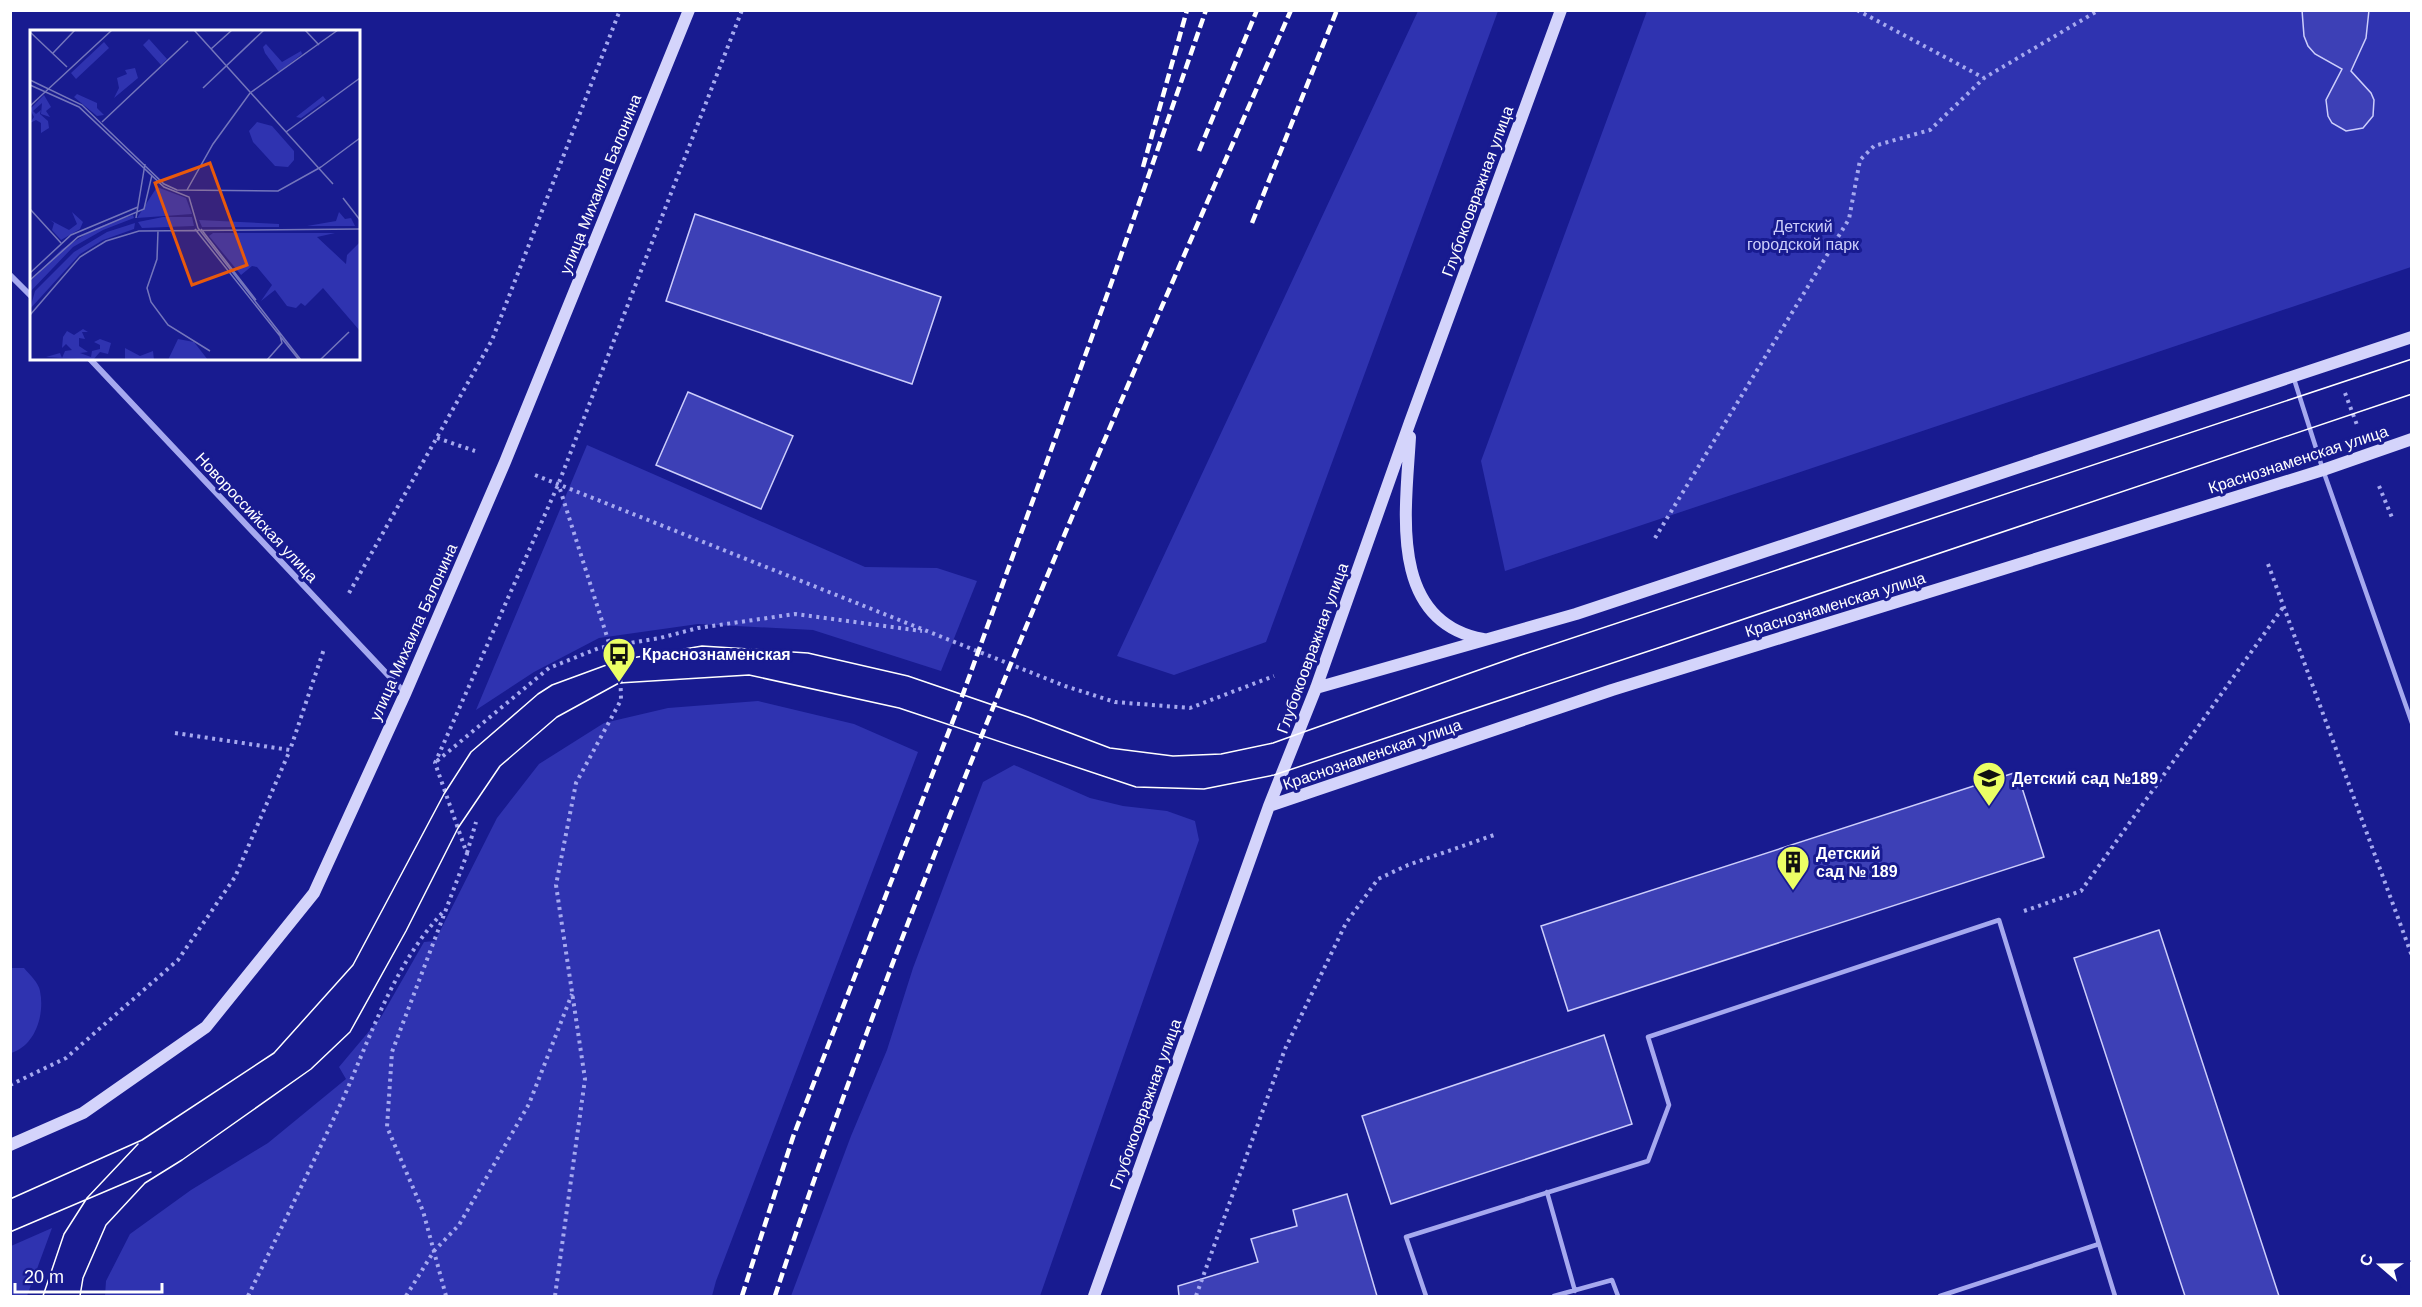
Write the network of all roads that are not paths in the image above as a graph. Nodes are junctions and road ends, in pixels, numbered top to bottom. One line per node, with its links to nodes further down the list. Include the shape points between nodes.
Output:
1 (689, 10): 13 (main road, улица Михаила Балонина, via 505,462)
2 (1561, 10): 8 (main road, Глубокоовражная улица)
3 (10, 275): 4 (street)
4 (30, 295)
5 (2412, 337): 7 (main road)
6 (91, 360): 13 (street, Новороссийская улица)
7 (2293, 376): 10 (lane); 11 (main road)
8 (1410, 422): 11 (main road, via 1405,520 1406,550 1413,578 1426,605 1442,623 1463,635); 12 (main road, Глубокоовражная улица)
9 (2412, 439): 10 (main road, Краснознаменская улица)
10 (2323, 470): 14 (lane); 15 (main road, Краснознаменская улица, via 1612,690)
11 (1487, 640): 12 (main road)
12 (1316, 688): 15 (main road, Глубокоовражная улица)
13 (405, 694): 16 (main road, улица Михаила Балонина, via 314,893 206,1027 83,1113)
14 (2412, 723)
15 (1269, 806): 20 (main road, Глубокоовражная улица)
16 (10, 1145)
17 (1547, 1192): 18 (lane, via 1648,1161 1669,1105 1648,1037 1999,920); 19 (lane); 21 (lane, via 1406,1237)
18 (2099, 1244): 24 (lane); 25 (lane)
19 (1575, 1291): 22 (lane); 23 (lane, via 1612,1281)
20 (1094, 1296)
21 (1426, 1296)
22 (1554, 1296)
23 (1618, 1296)
24 (1940, 1296)
25 (2115, 1296)

